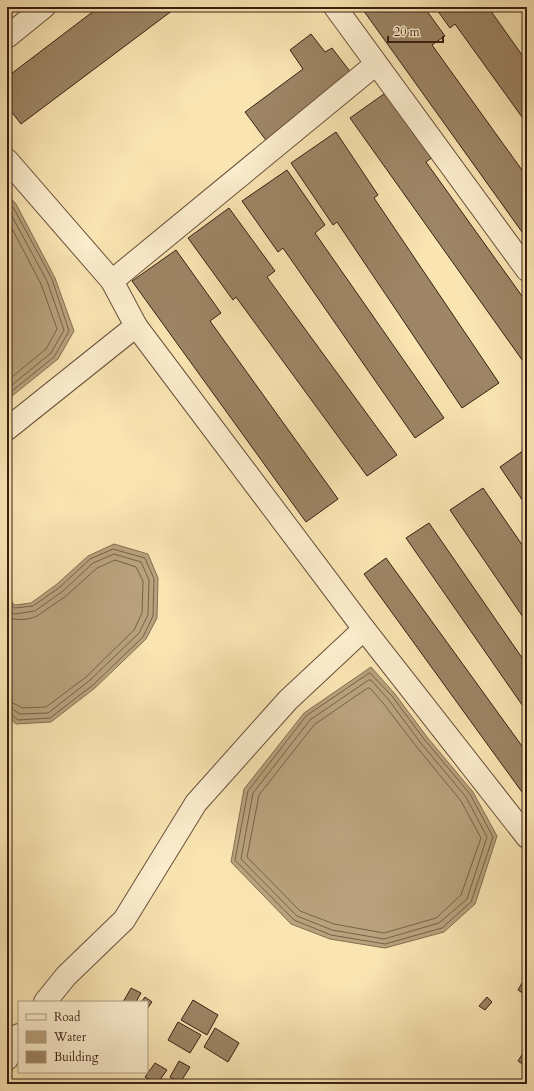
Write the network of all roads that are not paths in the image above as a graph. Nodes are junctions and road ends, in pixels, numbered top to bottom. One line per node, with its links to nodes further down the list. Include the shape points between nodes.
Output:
1 (44, 7): 3 (street)
2 (335, 7): 4 (street)
3 (7, 37)
4 (376, 64): 6 (street); 7 (street)
5 (7, 160): 7 (street)
6 (527, 270)
7 (112, 281): 8 (street)
8 (136, 326): 9 (street); 10 (street)
9 (7, 429)
10 (364, 629): 11 (street); 12 (street, via 288,700 196,803 124,920 66,976)
11 (527, 837)
12 (46, 1001)
13 (18, 1036): 14 (street)
14 (7, 1059)

